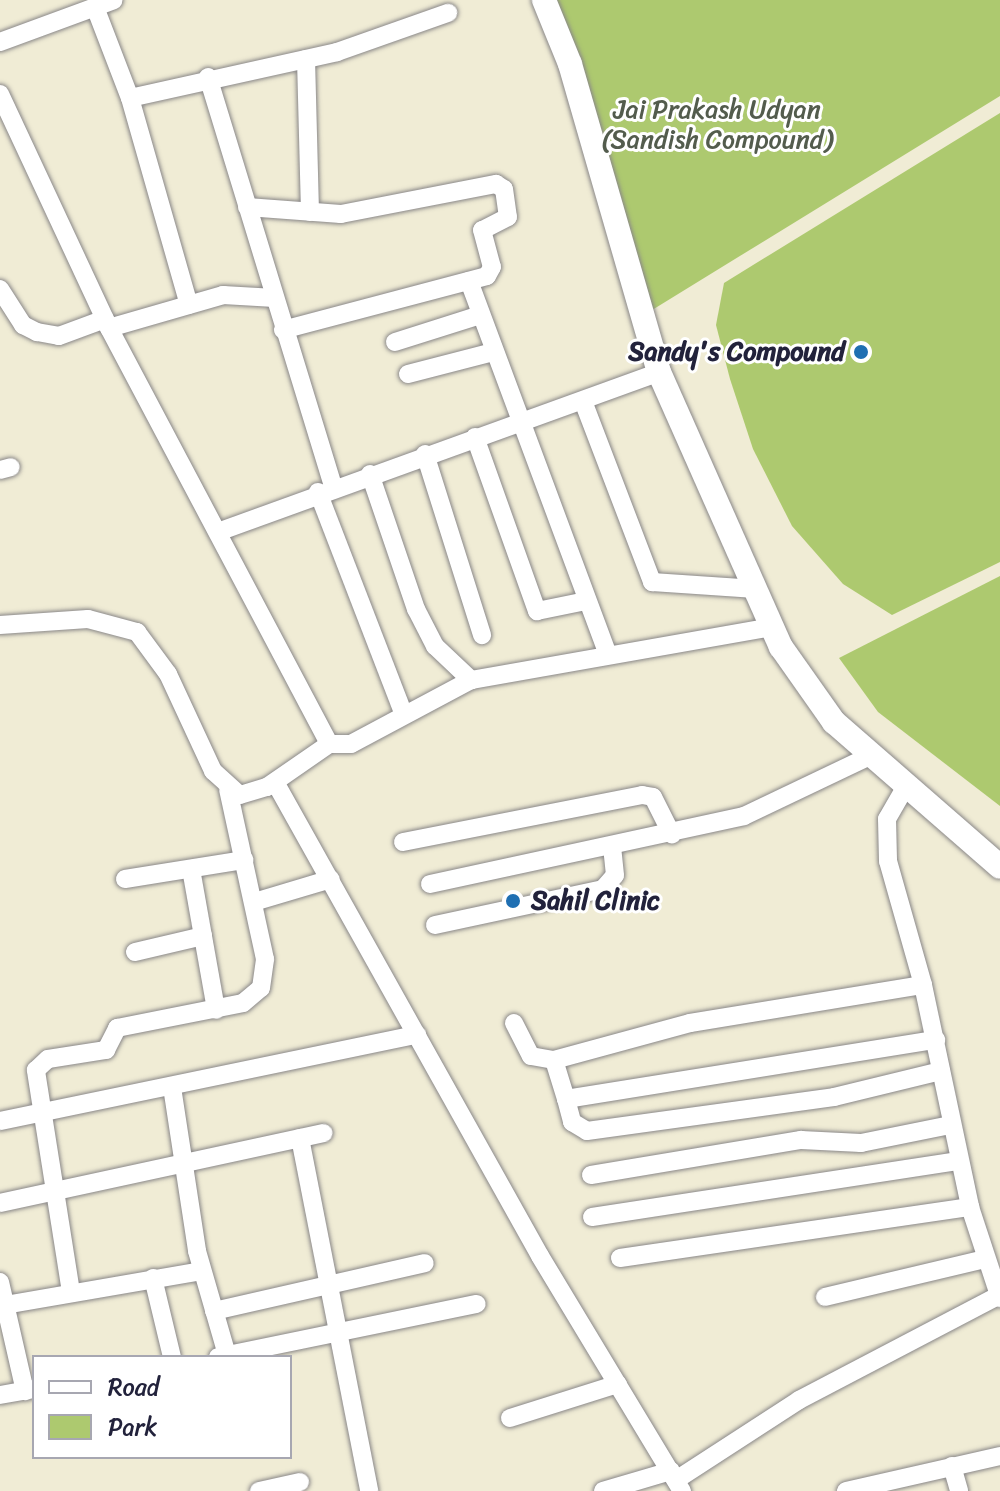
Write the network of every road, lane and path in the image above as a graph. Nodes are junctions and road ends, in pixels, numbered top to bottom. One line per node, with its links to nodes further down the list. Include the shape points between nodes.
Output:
1 (114, 0): 3 (street)
2 (544, 0): 21 (main road, via 570,64)
3 (95, 7): 5 (street); 9 (street)
4 (448, 13): 6 (street)
5 (0, 42)
6 (306, 59): 7 (street); 11 (street)
7 (208, 77): 9 (street); 10 (street)
8 (0, 94): 17 (street)
9 (130, 98): 15 (street)
10 (247, 207): 11 (street); 14 (street)
11 (310, 212): 12 (street, via 368,211 499,184 508,217 482,230 492,270)
12 (469, 281): 16 (street); 18 (street)
13 (0, 289): 17 (street, via 23,325 37,332 59,336)
14 (275, 298): 15 (street, via 223,295); 18 (street)
15 (189, 305): 17 (street)
16 (480, 315): 19 (street); 20 (street)
17 (107, 324): 29 (street)
18 (283, 330): 28 (street)
19 (395, 342)
20 (493, 352): 22 (street); 24 (street)
21 (659, 372): 23 (street); 30 (main road)
22 (408, 374)
23 (583, 401): 24 (street); 30 (street, via 652,582)
24 (518, 421): 25 (street); 31 (street)
25 (475, 437): 26 (street); 31 (street, via 537,611)
26 (425, 454): 27 (street); 34 (street)
27 (370, 474): 28 (street); 36 (street, via 416,609 435,646)
28 (326, 489): 29 (street); 37 (street)
29 (218, 532): 38 (street)
30 (756, 589): 33 (main road)
31 (586, 601): 35 (street)
32 (0, 625): 42 (street, via 88,619 137,632 168,674)
33 (772, 627): 35 (street); 39 (main road, via 834,722)
34 (482, 635)
35 (607, 653): 36 (street)
36 (471, 680): 37 (street)
37 (403, 712): 38 (street, via 351,744)
38 (329, 744): 40 (street)
39 (870, 756): 41 (main road); 43 (street, via 744,816)
40 (275, 782): 42 (street, via 252,793); 50 (street)
41 (906, 786): 47 (main road); 56 (street, via 887,819 886,838)
42 (228, 790): 46 (street)
43 (672, 835): 44 (street, via 653,797 634,795); 45 (street)
44 (403, 842)
45 (612, 847): 51 (street); 53 (street, via 615,875 603,889)
46 (244, 860): 48 (street); 52 (street)
47 (1000, 867)
48 (191, 869): 49 (street); 54 (street)
49 (125, 879)
50 (331, 879): 52 (street); 59 (street)
51 (430, 884)
52 (254, 902): 57 (street, via 265,959 261,988)
53 (435, 925)
54 (203, 936): 55 (street); 57 (street)
55 (135, 952)
56 (923, 985): 60 (street); 61 (street, via 690,1023)
57 (216, 1010): 65 (street, via 117,1028 102,1052 42,1062 36,1070)
58 (514, 1023): 61 (street, via 531,1056)
59 (417, 1035): 63 (street); 94 (street)
60 (936, 1040): 62 (street); 64 (street)
61 (554, 1060): 64 (street)
62 (941, 1071): 64 (street, via 834,1097 587,1131 572,1122); 67 (street)
63 (172, 1087): 65 (street); 70 (street)
64 (566, 1099)
65 (41, 1114): 66 (street); 73 (street)
66 (0, 1121)
67 (950, 1125): 71 (street); 72 (street, via 861,1143 801,1140)
68 (324, 1133): 69 (street)
69 (300, 1138): 70 (street); 83 (street)
70 (180, 1161): 73 (street); 80 (street)
71 (959, 1161): 75 (street); 76 (street)
72 (591, 1175)
73 (54, 1195): 74 (street); 84 (street)
74 (0, 1203)
75 (970, 1207): 77 (street); 78 (street)
76 (592, 1217)
77 (620, 1258)
78 (984, 1259): 85 (street); 86 (street)
79 (425, 1263): 83 (street)
80 (201, 1271): 81 (street); 89 (street)
81 (153, 1278): 84 (street); 91 (street)
82 (0, 1282): 88 (street)
83 (329, 1286): 89 (street); 90 (street)
84 (71, 1292): 88 (street)
85 (825, 1297)
86 (999, 1297): 100 (street, via 799,1400)
87 (477, 1304): 90 (street)
88 (5, 1305): 95 (street)
89 (214, 1311): 92 (street)
90 (338, 1331): 93 (street); 103 (street)
91 (172, 1355)
92 (221, 1355)
93 (226, 1355)
94 (618, 1384): 97 (street); 100 (street)
95 (29, 1390): 96 (street)
96 (0, 1395)
97 (510, 1418)
98 (1000, 1456): 99 (street)
99 (952, 1466): 105 (street); 106 (street)
100 (676, 1481): 104 (street)
101 (300, 1482): 102 (street)
102 (259, 1491)
103 (369, 1491)
104 (603, 1491)
105 (846, 1491)
106 (959, 1491)

